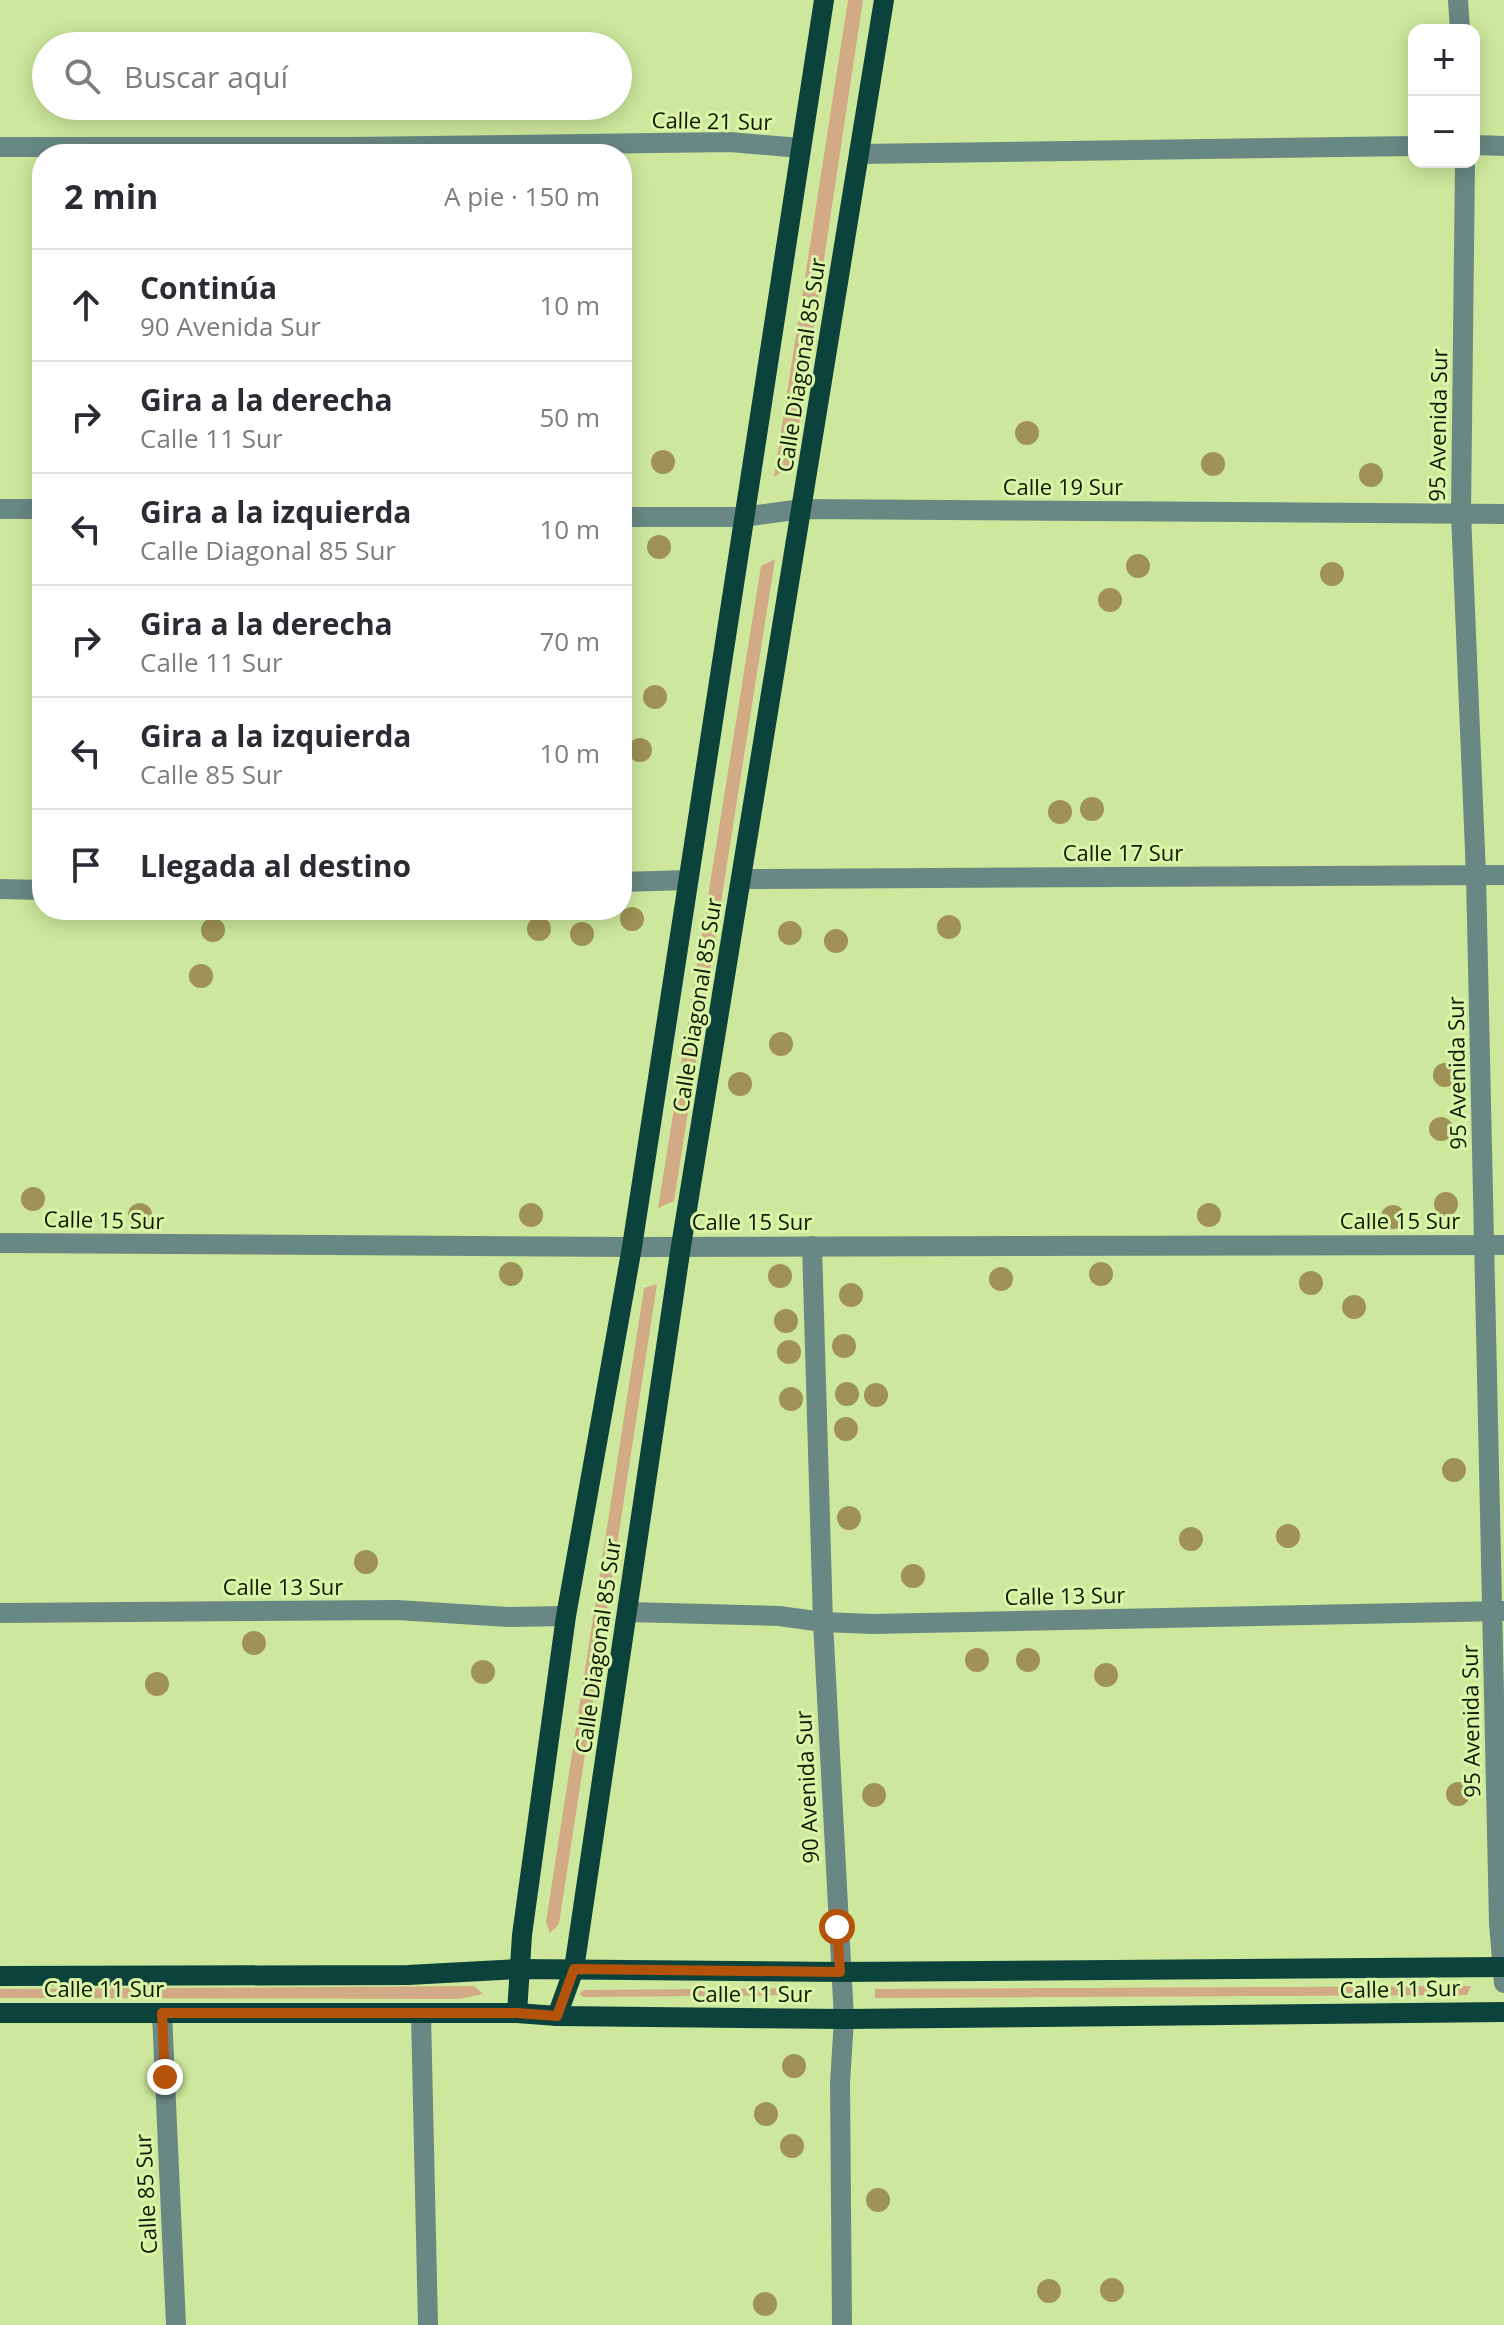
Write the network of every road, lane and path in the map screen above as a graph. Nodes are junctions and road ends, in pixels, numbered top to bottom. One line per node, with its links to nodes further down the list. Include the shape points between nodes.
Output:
1 (824, 0): 11 (main road, Calle Diagonal 85 Sur)
2 (884, 0): 12 (main road, Calle Diagonal 85 Sur)
3 (1458, 0): 4 (street)
4 (1460, 24)
5 (572, 144): 11 (street, Calle 21 Sur, via 730,142)
6 (1480, 145): 8 (street)
7 (1408, 146): 12 (street)
8 (1504, 146)
9 (0, 147): 10 (street, Calle 21 Sur)
10 (32, 147)
11 (800, 148): 20 (main road, Calle Diagonal 85 Sur)
12 (859, 154): 16 (main road, Calle Diagonal 85 Sur)
13 (1465, 168): 17 (street, 95 Avenida Sur)
14 (0, 509): 15 (street)
15 (32, 509)
16 (802, 509): 17 (street, Calle 19 Sur); 20 (street, Calle 19 Sur); 23 (main road, Calle Diagonal 85 Sur)
17 (1461, 513): 18 (street, Calle 19 Sur); 21 (street, 95 Avenida Sur)
18 (1504, 514)
19 (632, 517): 20 (street, Calle 19 Sur)
20 (743, 517): 24 (main road, Calle Diagonal 85 Sur)
21 (1476, 875): 22 (street, Calle 17 Sur); 23 (street, Calle 17 Sur); 29 (street, 95 Avenida Sur)
22 (1504, 875)
23 (742, 879): 30 (main road, Calle Diagonal 85 Sur)
24 (687, 880): 25 (street); 32 (main road, Calle Diagonal 85 Sur)
25 (632, 882)
26 (0, 889): 27 (street)
27 (32, 890)
28 (0, 1243): 32 (street, Calle 15 Sur)
29 (1494, 1244): 31 (street, Calle 15 Sur); 33 (street, 95 Avenida Sur)
30 (681, 1246): 31 (street, Calle 15 Sur); 32 (street, Calle 15 Sur); 34 (main road, Calle Diagonal 85 Sur)
31 (812, 1246): 37 (street, 90 Avenida Sur)
32 (632, 1247): 36 (main road, Calle Diagonal 85 Sur)
33 (1498, 1611): 37 (street, Calle 13 Sur); 41 (street, 95 Avenida Sur)
34 (628, 1612): 37 (street, Calle 13 Sur); 39 (main road, Calle Diagonal 85 Sur)
35 (0, 1613): 36 (street, Calle 13 Sur, via 397,1610)
36 (566, 1616): 38 (main road, Calle Diagonal 85 Sur)
37 (823, 1622): 40 (street, 90 Avenida Sur)
38 (519, 1969): 39 (main road, Calle 11 Sur); 42 (main road, Calle 11 Sur, via 408,1975); 46 (main road, Calle Diagonal 85 Sur)
39 (574, 1969): 40 (main road, Calle 11 Sur); 48 (main road, Calle Diagonal 85 Sur)
40 (840, 1972): 41 (main road, Calle 11 Sur); 49 (street, 90 Avenida Sur)
41 (1503, 1972)
42 (0, 1976)
43 (1504, 2012): 49 (main road, Calle 11 Sur)
44 (0, 2013): 45 (main road, Calle 11 Sur)
45 (162, 2013): 47 (main road, Calle 11 Sur); 50 (street, Calle 85 Sur)
46 (517, 2013): 47 (main road, Calle 11 Sur); 48 (main road, Calle 11 Sur)
47 (421, 2014): 51 (street)
48 (557, 2016): 49 (main road, Calle 11 Sur)
49 (844, 2019): 52 (street, 90 Avenida Sur)
50 (176, 2325)
51 (428, 2325)
52 (842, 2325)

